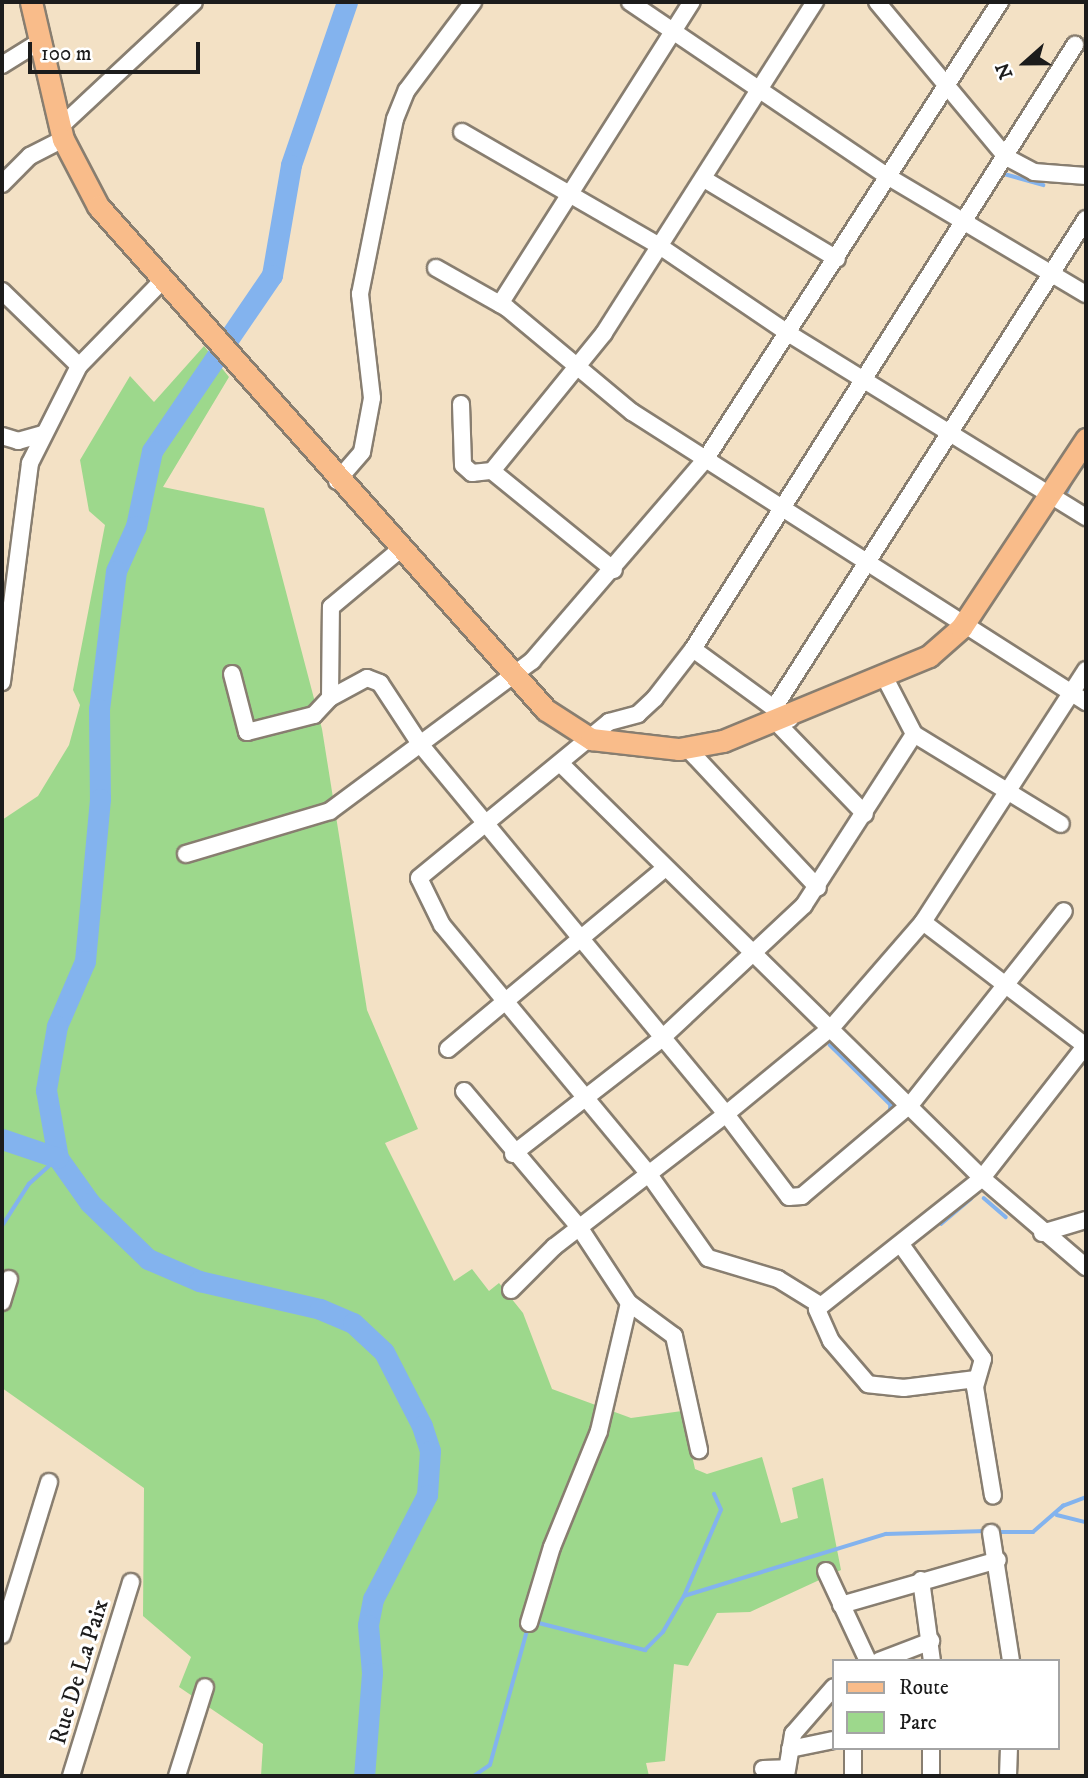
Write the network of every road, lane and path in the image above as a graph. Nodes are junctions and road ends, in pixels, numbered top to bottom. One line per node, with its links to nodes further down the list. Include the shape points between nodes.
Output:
1 (31, 2): 10 (main road)
2 (194, 2): 16 (street)
3 (473, 2): 44 (street, via 407,90 395,119 361,278 372,398 362,452)
4 (630, 2): 9 (street)
5 (692, 2): 9 (street)
6 (815, 2): 14 (street)
7 (877, 2): 13 (street)
8 (1000, 2): 13 (street)
9 (675, 31): 14 (street); 22 (street)
10 (39, 43): 12 (street); 16 (main road)
11 (1074, 45): 17 (street)
12 (2, 65)
13 (942, 87): 17 (street); 18 (street)
14 (762, 88): 18 (street); 20 (street)
15 (462, 132): 22 (street)
16 (62, 133): 21 (street); 29 (main road, via 88,191)
17 (1006, 157): 19 (street, via 1034,172); 24 (street)
18 (887, 176): 24 (street); 26 (street)
19 (1086, 176)
20 (704, 179): 25 (street); 26 (street)
21 (2, 184)
22 (572, 194): 25 (street); 32 (street)
23 (1086, 219): 28 (street)
24 (964, 223): 28 (street); 36 (street)
25 (661, 247): 33 (street); 35 (street)
26 (837, 259): 33 (street)
27 (436, 268): 32 (street)
28 (1051, 275): 31 (street); 38 (street)
29 (162, 281): 34 (street); 44 (main road)
30 (2, 291): 34 (street)
31 (1086, 294)
32 (500, 304): 35 (street)
33 (791, 335): 36 (street); 42 (street)
34 (79, 366): 39 (street)
35 (578, 366): 42 (street, via 632,412); 43 (street)
36 (863, 381): 38 (street); 46 (street)
37 (461, 404): 43 (street, via 463,465 472,473)
38 (952, 431): 45 (street); 49 (street)
39 (42, 434): 40 (street, via 18,441); 51 (street, via 25,484)
40 (2, 436)
41 (1086, 439): 45 (main road)
42 (705, 460): 46 (street); 50 (street)
43 (492, 471): 50 (street)
44 (337, 481): 48 (main road)
45 (1049, 494): 47 (street); 52 (main road)
46 (780, 510): 49 (street); 53 (street)
47 (1086, 517)
48 (403, 547): 56 (main road); 60 (street, via 331,607)
49 (866, 562): 52 (street); 62 (street)
50 (614, 570): 56 (street)
51 (6, 617): 58 (street)
52 (961, 628): 57 (main road, via 929,656); 59 (street)
53 (693, 649): 62 (street); 64 (street, via 638,714 612,720)
54 (1086, 670): 59 (street)
55 (232, 674): 60 (street, via 247,732 314,715)
56 (514, 677): 64 (main road, via 545,710); 65 (street)
57 (885, 678): 62 (main road); 63 (street)
58 (2, 682)
59 (1072, 693): 61 (street); 68 (street)
60 (330, 698): 65 (street, via 374,678)
61 (1086, 702)
62 (781, 717): 66 (main road); 69 (street)
63 (915, 734): 68 (street); 69 (street)
64 (590, 739): 66 (main road); 67 (street)
65 (420, 744): 70 (street); 72 (street, via 330,811)
66 (688, 749): 74 (street)
67 (562, 765): 70 (street); 73 (street)
68 (1005, 795): 71 (street); 76 (street)
69 (865, 814): 74 (street)
70 (486, 824): 77 (street); 80 (street, via 423,872 420,884 442,925)
71 (1061, 824)
72 (186, 854)
73 (664, 869): 77 (street); 78 (street)
74 (818, 888): 78 (street)
75 (1064, 911): 79 (street)
76 (923, 922): 79 (street); 81 (street)
77 (585, 937): 80 (street); 82 (street)
78 (752, 953): 81 (street); 82 (street)
79 (1005, 984): 83 (street); 87 (street)
80 (509, 1003): 84 (street); 86 (street)
81 (832, 1027): 87 (street); 88 (street)
82 (661, 1039): 86 (street); 88 (street)
83 (1086, 1045): 91 (street)
84 (448, 1049)
85 (464, 1091): 89 (street)
86 (584, 1098): 89 (street); 90 (street)
87 (911, 1104): 88 (street, via 795,1199); 91 (street)
88 (726, 1114): 90 (street)
89 (513, 1154): 93 (street)
90 (648, 1173): 93 (street); 101 (street, via 708,1258 778,1279)
91 (982, 1178): 94 (street); 95 (street)
92 (1086, 1220): 94 (street)
93 (579, 1227): 98 (street); 100 (street)
94 (1042, 1233): 96 (street)
95 (902, 1246): 101 (street); 102 (street, via 981,1354)
96 (1086, 1267)
97 (9, 1279): 99 (street)
98 (511, 1290)
99 (2, 1302)
100 (629, 1303): 103 (street, via 674,1336); 112 (street, via 602,1421)
101 (820, 1305): 102 (street, via 816,1313 827,1333 868,1384 904,1388)
102 (976, 1380): 105 (street)
103 (699, 1450)
104 (49, 1482): 113 (street)
105 (993, 1496)
106 (991, 1533): 107 (street)
107 (998, 1560): 109 (street); 118 (street)
108 (826, 1571): 111 (street)
109 (921, 1580): 111 (street); 114 (street)
110 (131, 1582): 128 (street, Rue De La Paix)
111 (841, 1605): 115 (street)
112 (529, 1623)
113 (2, 1635)
114 (931, 1641): 116 (street); 117 (street)
115 (867, 1659)
116 (884, 1659)
117 (932, 1659)
118 (1011, 1659)
119 (205, 1687): 129 (street)
120 (832, 1689): 122 (street, via 799,1724)
121 (832, 1740): 122 (street)
122 (790, 1749): 127 (street)
123 (853, 1750): 130 (street)
124 (931, 1750): 131 (street)
125 (1009, 1750): 132 (street)
126 (763, 1769): 127 (street)
127 (786, 1772)
128 (71, 1776)
129 (177, 1776)
130 (853, 1776)
131 (931, 1776)
132 (1008, 1776)

